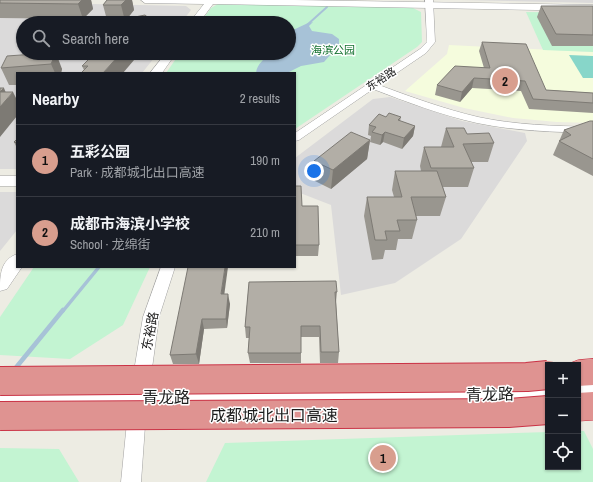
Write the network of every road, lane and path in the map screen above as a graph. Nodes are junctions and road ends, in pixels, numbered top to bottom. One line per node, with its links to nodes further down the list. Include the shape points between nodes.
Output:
1 (145, 0): 2 (street)
2 (211, 1): 3 (street); 5 (street)
3 (429, 3): 4 (street); 8 (street, 东裕路, via 431,42 423,51)
4 (593, 8)
5 (199, 16)
6 (166, 60): 7 (street)
7 (157, 72)
8 (371, 86): 9 (street, via 478,120 514,126); 10 (street, 东裕路)
9 (593, 130)
10 (296, 137)
11 (0, 181): 12 (street)
12 (16, 181)
13 (16, 261): 15 (street)
14 (168, 268): 23 (street, 东裕路, via 151,317)
15 (0, 284)
16 (593, 372): 17 (highway)
17 (581, 373)
18 (545, 375): 19 (highway, bridge)
19 (0, 381)
20 (593, 388): 21 (street)
21 (581, 389)
22 (545, 392): 23 (street, 青龙路)
23 (139, 397): 24 (street, 青龙路); 29 (street, 东裕路)
24 (0, 398)
25 (593, 406): 26 (highway)
26 (581, 407)
27 (545, 410): 28 (highway, 成都城北出口高速, bridge, via 508,414)
28 (0, 416)
29 (131, 482)

